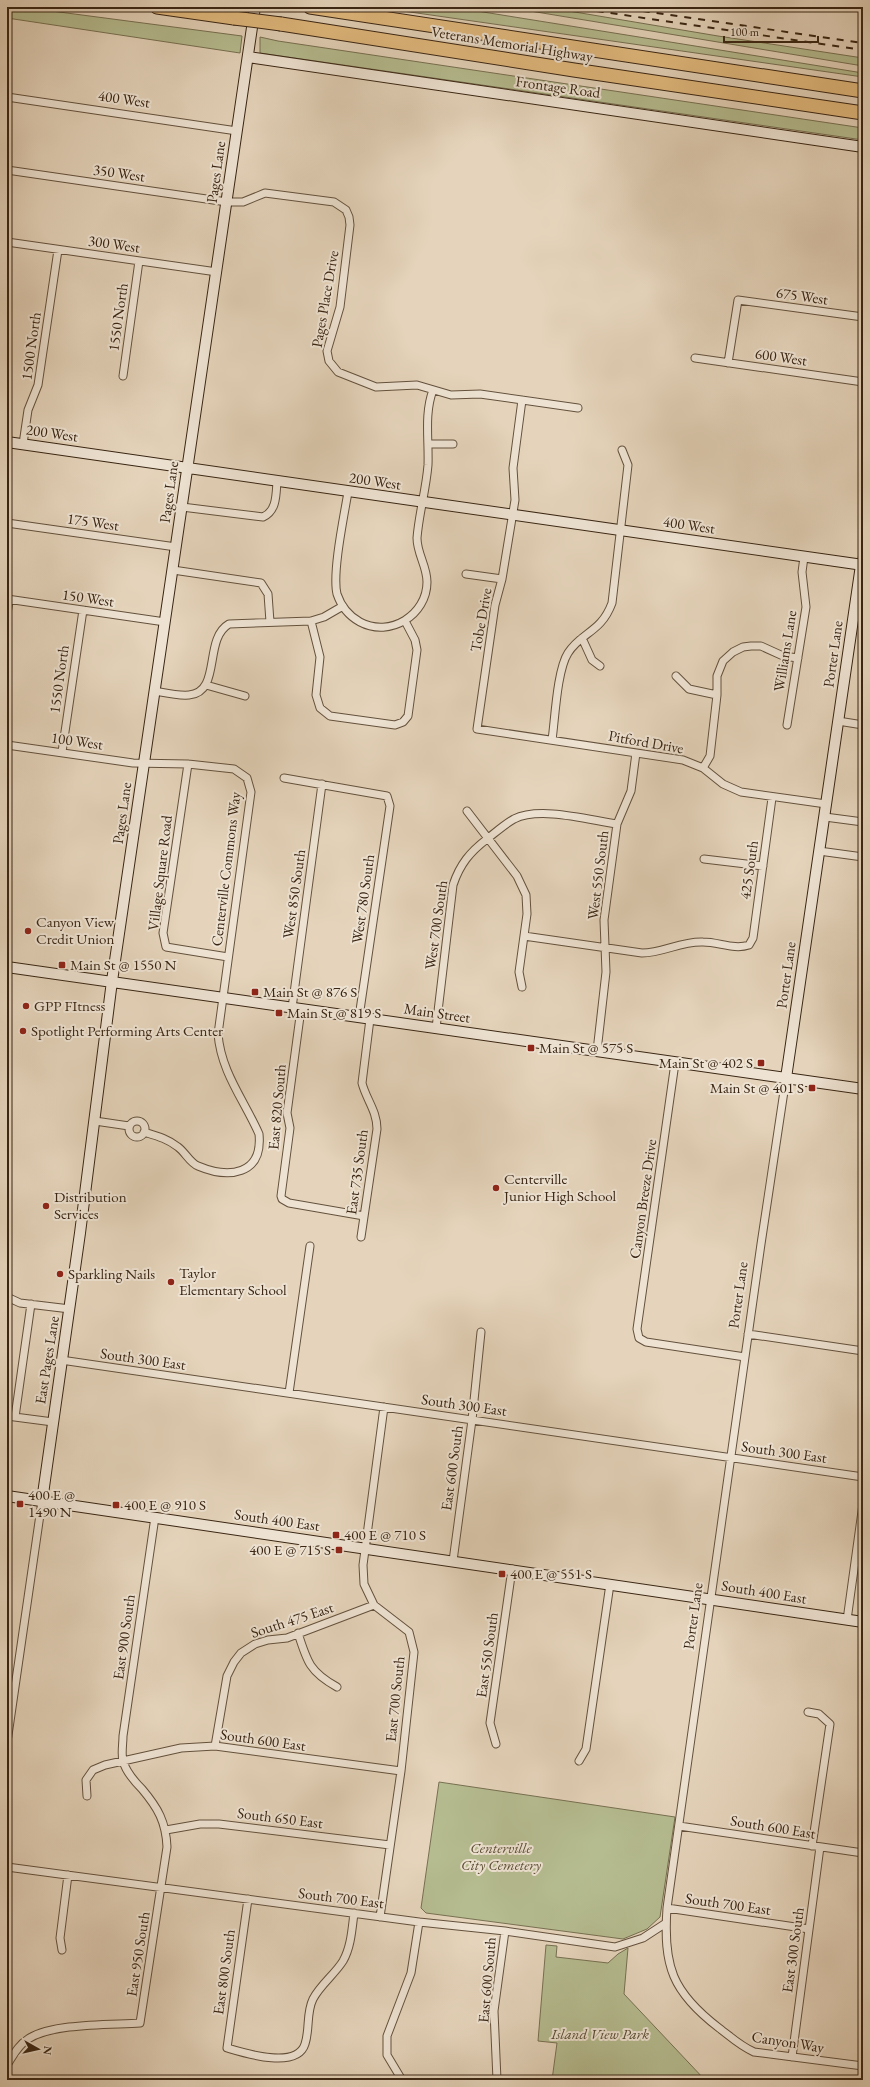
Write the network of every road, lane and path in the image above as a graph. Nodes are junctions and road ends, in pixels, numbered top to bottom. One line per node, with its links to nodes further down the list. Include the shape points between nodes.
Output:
1 (157, 7): 7 (highway, Veterans Memorial Highway, bridge)
2 (255, 7): 4 (street, Pages Lane)
3 (310, 7): 5 (highway, Veterans Memorial Highway)
4 (248, 57): 8 (street, Pages Lane); 9 (street, Frontage Road)
5 (863, 91)
6 (7, 98): 8 (street, 400 West)
7 (863, 113)
8 (237, 131): 11 (street, Pages Lane)
9 (863, 146)
10 (7, 170): 11 (street, 350 West)
11 (227, 202): 15 (street, Pages Lane); 21 (street, Pages Place Drive, via 243,202 257,195 270,193 334,202 346,210 350,231 340,307 328,347 329,361 339,373 371,386 412,384)
12 (7, 242): 13 (street, 300 West)
13 (58, 250): 14 (street, 300 West); 25 (street, 1500 North, via 38,385 28,410)
14 (139, 261): 15 (street, 300 West); 19 (street, 1550 North)
15 (216, 272): 29 (street, Pages Lane)
16 (863, 317): 18 (street, 675 West, via 738,300)
17 (695, 358): 18 (street, 600 West)
18 (728, 363): 20 (street, 600 West)
19 (123, 376)
20 (863, 382)
21 (433, 390): 22 (street, Pages Place Drive, via 451,395 480,394); 26 (street, via 428,411)
22 (522, 400): 23 (street, Pages Place Drive); 34 (street, via 513,464 515,500)
23 (578, 408)
24 (7, 442): 25 (street, 200 West)
25 (23, 444): 29 (street, 200 West)
26 (428, 444): 27 (street); 32 (street, via 428,466)
27 (453, 444)
28 (622, 450): 36 (street, via 628,466 620,521)
29 (188, 468): 30 (street, 200 West); 33 (street, Pages Lane)
30 (277, 481): 31 (street, 200 West); 33 (street, via 274,508 263,517)
31 (348, 492): 32 (street, 200 West); 45 (street, via 336,575 337,594)
32 (422, 503): 34 (street, 200 West); 49 (street, via 417,544 427,575 426,589 418,609)
33 (182, 507): 37 (street, Pages Lane)
34 (512, 516): 36 (street, 400 West); 43 (street, Tobe Drive)
35 (7, 523): 37 (street, 175 West)
36 (621, 531): 39 (street, 400 West); 52 (street, via 612,603 598,627)
37 (176, 547): 41 (street, Pages Lane)
38 (863, 554): 40 (street, Porter Lane)
39 (804, 557): 40 (street, 400 West); 53 (street, Williams Lane, via 802,572 806,607)
40 (862, 565): 60 (street, Porter Lane)
41 (173, 570): 50 (street, Pages Lane); 51 (street, via 261,583 268,594)
42 (466, 574): 43 (street)
43 (502, 579): 63 (street, Tobe Drive, via 495,605)
44 (8, 599): 46 (street, 150 West); 47 (street)
45 (343, 606): 48 (street); 49 (street, via 355,618 370,626 389,627)
46 (83, 610): 50 (street, 150 West); 66 (street, 1550 North)
47 (7, 614)
48 (311, 621): 49 (street, via 320,657 316,695 320,708 330,716 395,725 401,724 408,716 417,660 415,640); 51 (street)
49 (405, 621)
50 (165, 622): 57 (street, Pages Lane)
51 (270, 622): 56 (street, via 233,623 222,629 216,640)
52 (582, 638): 54 (street, via 592,660); 64 (street, via 568,653 562,669)
53 (798, 658): 58 (street, via 783,656 762,646 743,647 723,661 716,676); 61 (street, Williams Lane)
54 (600, 666)
55 (676, 676): 58 (street, via 689,689)
56 (206, 685): 57 (street, via 201,691 189,695); 59 (street)
57 (155, 691): 68 (street, Pages Lane)
58 (717, 694): 70 (street, via 710,756)
59 (245, 696)
60 (838, 721): 62 (street); 74 (street, Porter Lane)
61 (787, 725)
62 (863, 725)
63 (477, 729): 64 (street, Pitford Drive)
64 (552, 740): 67 (street, Pitford Drive)
65 (7, 745): 66 (street, 100 West)
66 (62, 752): 68 (street, 100 West)
67 (636, 753): 70 (street, Pitford Drive, via 683,760); 78 (street, West 550 South, via 630,791)
68 (144, 764): 69 (street, Centerville Commons Way); 88 (street, Pages Lane)
69 (188, 764): 86 (street, Centerville Commons Way, via 234,769 247,778 251,792); 86 (street, Village Square Road, via 163,933 166,947)
70 (703, 768): 73 (street, Pitford Drive, via 723,784 741,792)
71 (284, 778): 72 (street)
72 (322, 784): 91 (street, West 850 South); 92 (street, West 780 South, via 388,796 390,806)
73 (772, 798): 74 (street, Pitford Drive); 83 (street, 425 South)
74 (826, 804): 76 (street, Porter Lane)
75 (467, 811): 79 (street)
76 (824, 817): 77 (street); 80 (street, Porter Lane)
77 (863, 822)
78 (617, 824): 79 (street, West 700 South, via 548,814 529,814 514,819); 85 (street, West 550 South, via 604,920)
79 (488, 838): 84 (street, via 517,876 526,895); 94 (street, West 700 South, via 465,858 453,885)
80 (820, 851): 81 (street); 97 (street, Porter Lane)
81 (863, 857)
82 (704, 859): 83 (street)
83 (763, 866): 85 (street, 425 South, via 754,938 750,945 741,947 703,942 689,943 655,953)
84 (524, 936): 85 (street); 89 (street, via 519,972)
85 (606, 949): 95 (street, West 550 South, via 606,972)
86 (228, 957): 90 (street, Centerville Commons Way)
87 (7, 967): 88 (street, Main Street)
88 (112, 982): 90 (street, Main Street); 99 (street, East Pages Lane)
89 (522, 987)
90 (222, 997): 91 (street, Main Street); 101 (street, Centerville Commons Way, via 219,1049 224,1065 259,1134 258,1156 250,1165 235,1173 218,1173 196,1166 179,1147 167,1139)
91 (296, 1008): 92 (street, Main Street); 102 (street, East 820 South, via 287,1113 290,1128 282,1199 289,1203)
92 (359, 1017): 93 (street, Main Street)
93 (370, 1019): 94 (street, Main Street); 102 (street, East 735 South, via 362,1083 376,1116 377,1129)
94 (436, 1028): 95 (street, Main Street)
95 (597, 1051): 96 (street, Main Street)
96 (675, 1063): 97 (street, Main Street); 111 (street, Canyon Breeze Drive, via 637,1329 639,1338 646,1342)
97 (786, 1078): 98 (street, Main Street); 109 (street, Porter Lane)
98 (863, 1089)
99 (95, 1121): 100 (street); 107 (street, East Pages Lane)
100 (129, 1126): 101 (street, via 129,1132 133,1136 141,1136); 101 (street, via 132,1122 138,1121 144,1125)
101 (144, 1132)
102 (364, 1216): 103 (street, East 735 South)
103 (361, 1237)
104 (310, 1246): 113 (street)
105 (7, 1297): 106 (street)
106 (31, 1304): 107 (street); 116 (street)
107 (70, 1309): 112 (street, East Pages Lane)
108 (481, 1332): 117 (street, East 600 South)
109 (748, 1334): 110 (street); 111 (street, Porter Lane)
110 (863, 1350)
111 (745, 1357): 119 (street, Porter Lane)
112 (61, 1360): 113 (street, South 300 East); 118 (street, East Pages Lane)
113 (289, 1393): 114 (street, South 300 East)
114 (384, 1407): 117 (street, South 300 East); 125 (street, East 700 South)
115 (7, 1416): 116 (street)
116 (15, 1417): 118 (street)
117 (472, 1420): 119 (street, South 300 East); 126 (street, East 600 South)
118 (53, 1422): 122 (street, East Pages Lane)
119 (730, 1457): 120 (street, South 300 East); 129 (street, Porter Lane)
120 (863, 1477)
121 (7, 1496): 122 (street, South 400 East)
122 (42, 1501): 124 (street, South 400 East); 136 (street, East Pages Lane)
123 (863, 1504): 131 (street)
124 (155, 1517): 125 (street, South 400 East); 139 (street, East 900 South, via 123,1736)
125 (365, 1548): 126 (street, South 400 East); 130 (street, East 700 South, via 364,1584)
126 (453, 1561): 127 (street, South 400 East)
127 (512, 1569): 128 (street, South 400 East); 137 (street, East 550 South, via 490,1723)
128 (610, 1584): 129 (street, South 400 East); 140 (street, via 586,1749)
129 (710, 1599): 131 (street, South 400 East); 143 (street, Porter Lane)
130 (374, 1605): 133 (street, South 475 East); 141 (street, East 700 South, via 409,1632 414,1652)
131 (847, 1620): 132 (street, South 400 East)
132 (863, 1622)
133 (298, 1633): 134 (street, via 306,1659 313,1670); 138 (street, South 475 East, via 287,1638 255,1644 241,1653 234,1662 227,1676)
134 (337, 1687)
135 (808, 1712): 146 (street, via 819,1714 830,1724)
136 (7, 1742)
137 (496, 1744)
138 (214, 1746): 139 (street, South 600 East, via 181,1748); 141 (street, South 600 East)
139 (123, 1760): 142 (street, South 600 East, via 93,1770 86,1780); 144 (street, via 131,1777 161,1816)
140 (579, 1761)
141 (401, 1770): 145 (street, East 700 South)
142 (87, 1796)
143 (679, 1826): 146 (street, South 600 East); 153 (street, Porter Lane)
144 (166, 1830): 145 (street, South 650 East, via 200,1824 219,1824); 151 (street, East 950 South)
145 (390, 1845): 155 (street, East 700 South)
146 (812, 1846): 147 (street, South 600 East)
147 (820, 1847): 148 (street, South 600 East); 158 (street, East 300 South)
148 (863, 1853)
149 (7, 1867): 150 (street, South 700 East)
150 (68, 1875): 151 (street, South 700 East); 160 (street, via 60,1938)
151 (160, 1888): 152 (street, South 700 East); 163 (street, East 950 South, via 140,2023 41,2032 21,2045)
152 (248, 1899): 154 (street, South 700 East); 154 (street, East 800 South, via 227,2048 254,2056 286,2058 305,2045 310,2008 314,1998 346,1955)
153 (667, 1908): 157 (street, Porter Lane); 158 (street, South 700 East)
154 (354, 1913): 155 (street, South 700 East)
155 (380, 1917): 156 (street, South 700 East)
156 (419, 1922): 159 (street, South 700 East); 165 (street, via 411,1974 387,2036 387,2055)
157 (666, 1923): 159 (street, South 700 East, via 642,1938 615,1948); 161 (street, Porter Lane, via 668,1962 676,1984 688,2002)
158 (809, 1929): 162 (street, East 300 South)
159 (505, 1931): 166 (street, East 600 South, via 494,2011)
160 (62, 1950)
161 (715, 2026): 162 (street, Canyon Way, via 741,2047 754,2052)
162 (792, 2057): 164 (street, Canyon Way)
163 (7, 2065)
164 (863, 2066)
165 (402, 2080)
166 (498, 2080)

